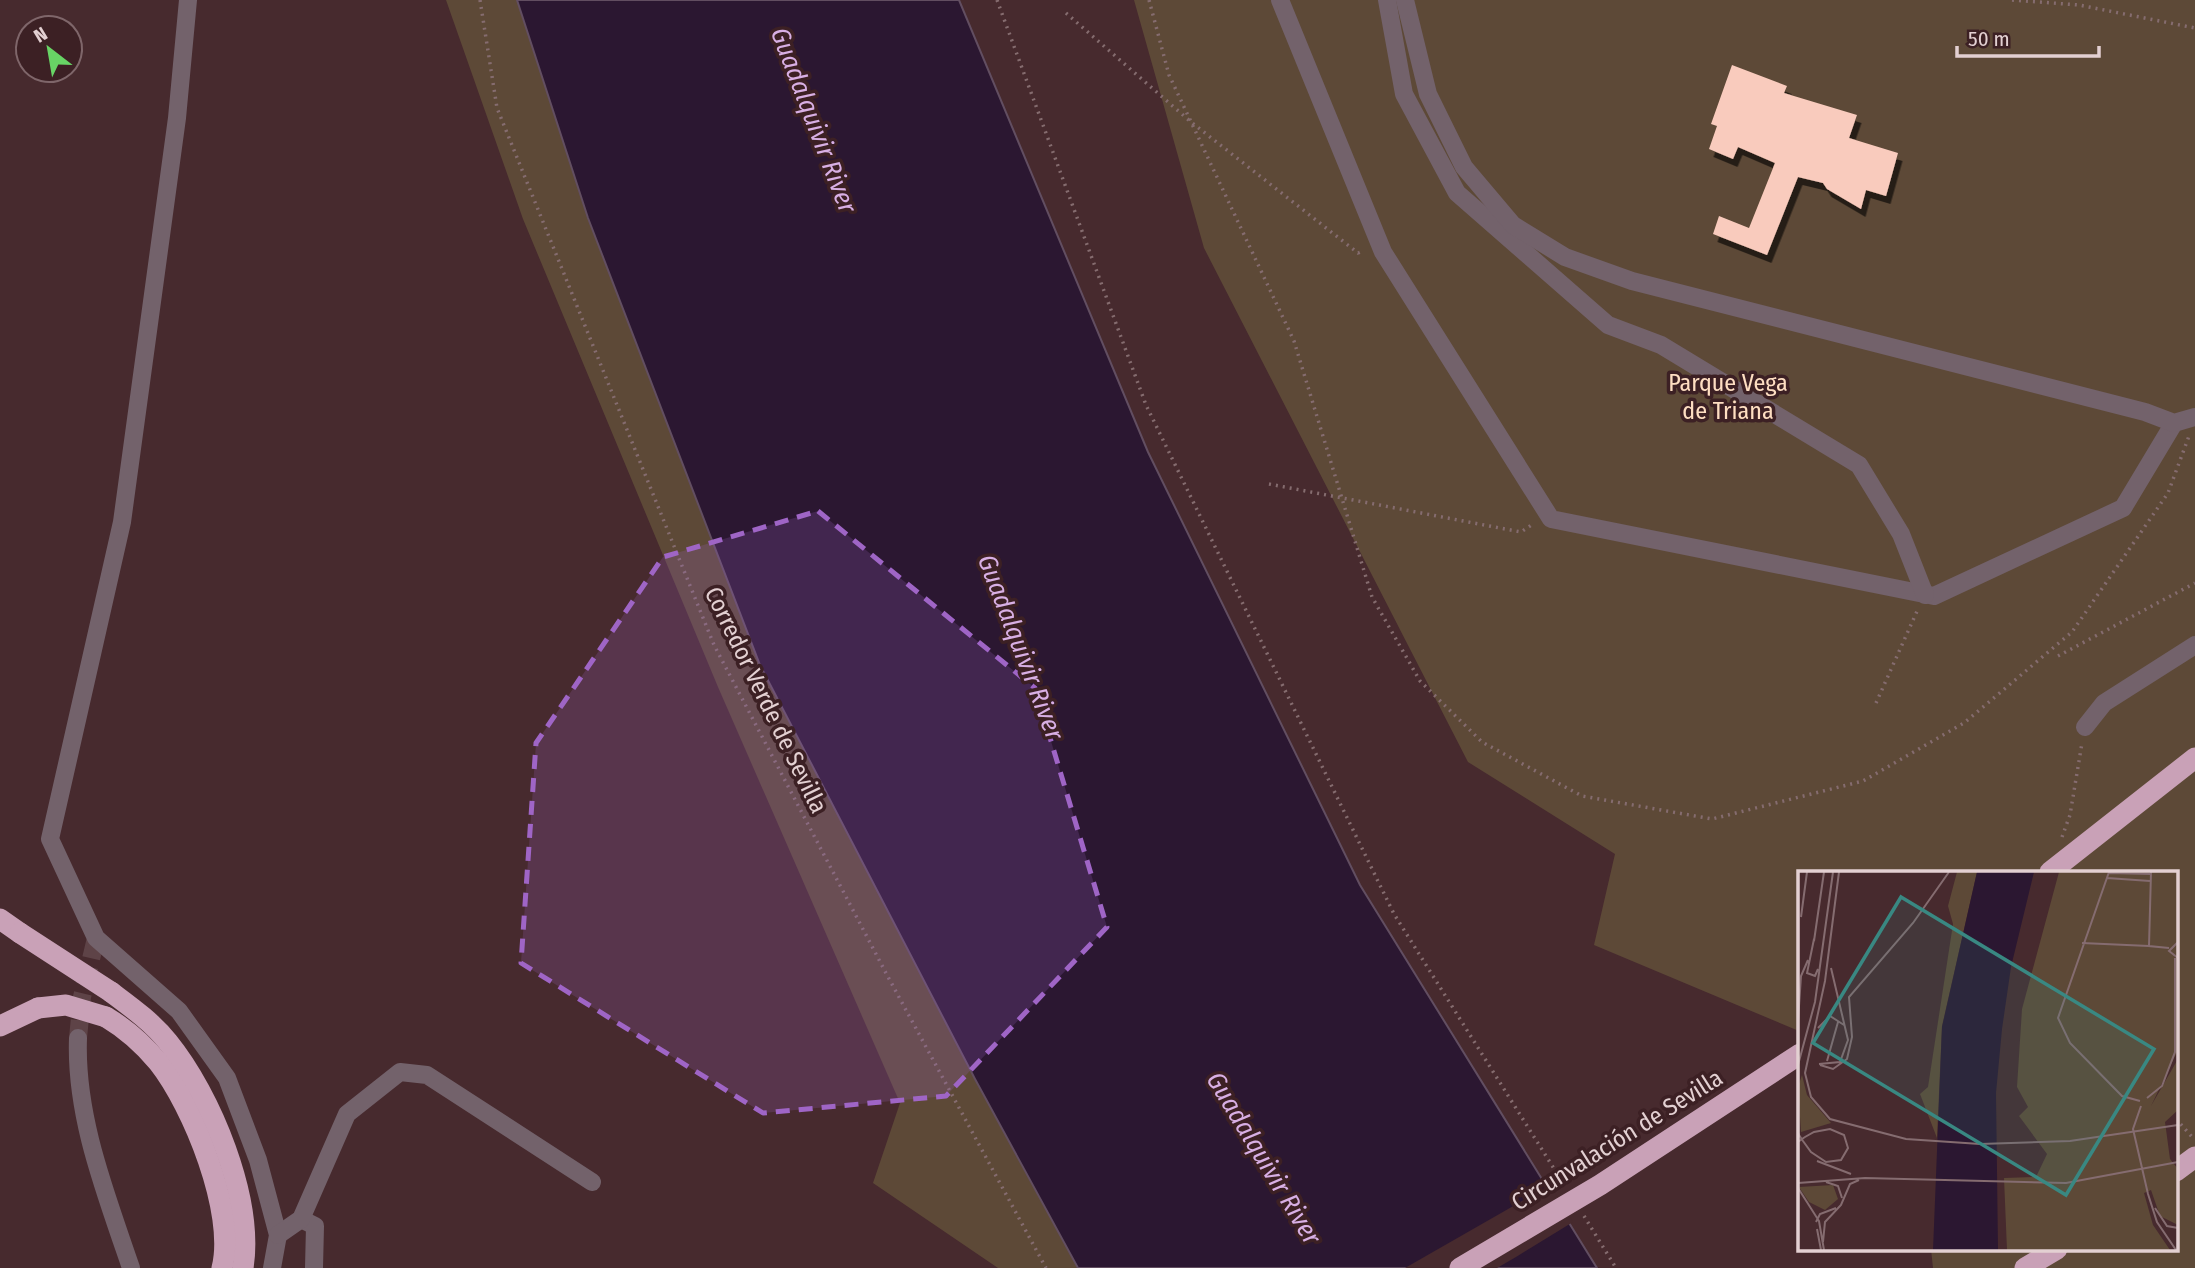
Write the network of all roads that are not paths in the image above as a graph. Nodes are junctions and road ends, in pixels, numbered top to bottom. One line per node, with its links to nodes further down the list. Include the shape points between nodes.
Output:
1 (188, 0): 20 (street, via 177,118 122,522 50,839 96,938 179,1011 227,1078 258,1160)
2 (1280, 0): 7 (street, via 1380,243 1550,519)
3 (1387, 0): 7 (street, via 1404,94 1457,193 1608,325 1661,345 1859,465 1901,534)
4 (1405, 0): 6 (street, via 1427,94 1464,167 1513,225 1565,257 1632,281)
5 (2195, 417): 6 (street)
6 (2174, 423): 7 (street, via 2123,508 1934,596)
7 (1925, 595)
8 (2195, 645): 9 (street, via 2104,703)
9 (2085, 727)
10 (2195, 758): 11 (highway)
11 (2053, 871)
12 (0, 919): 24 (highway, bridge, via 111,992 166,1040 196,1084 226,1156 245,1220)
13 (0, 1026): 23 (highway, bridge, via 38,1008 66,1005 106,1017 146,1048 186,1108 210,1172 226,1233)
14 (78, 1038): 22 (street, via 77,1066 89,1139)
15 (1798, 1055): 27 (highway, Circunvalación de Sevilla, bridge, via 1600,1185)
16 (2195, 1157): 17 (highway)
17 (2178, 1170)
18 (592, 1182): 19 (street, via 427,1075 400,1072 347,1114)
19 (301, 1219): 20 (street); 26 (street, via 314,1226)
20 (278, 1236): 25 (street)
21 (2055, 1250): 28 (highway)
22 (131, 1268)
23 (222, 1268)
24 (243, 1268)
25 (272, 1268)
26 (314, 1268)
27 (1460, 1268)
28 (2025, 1268)

